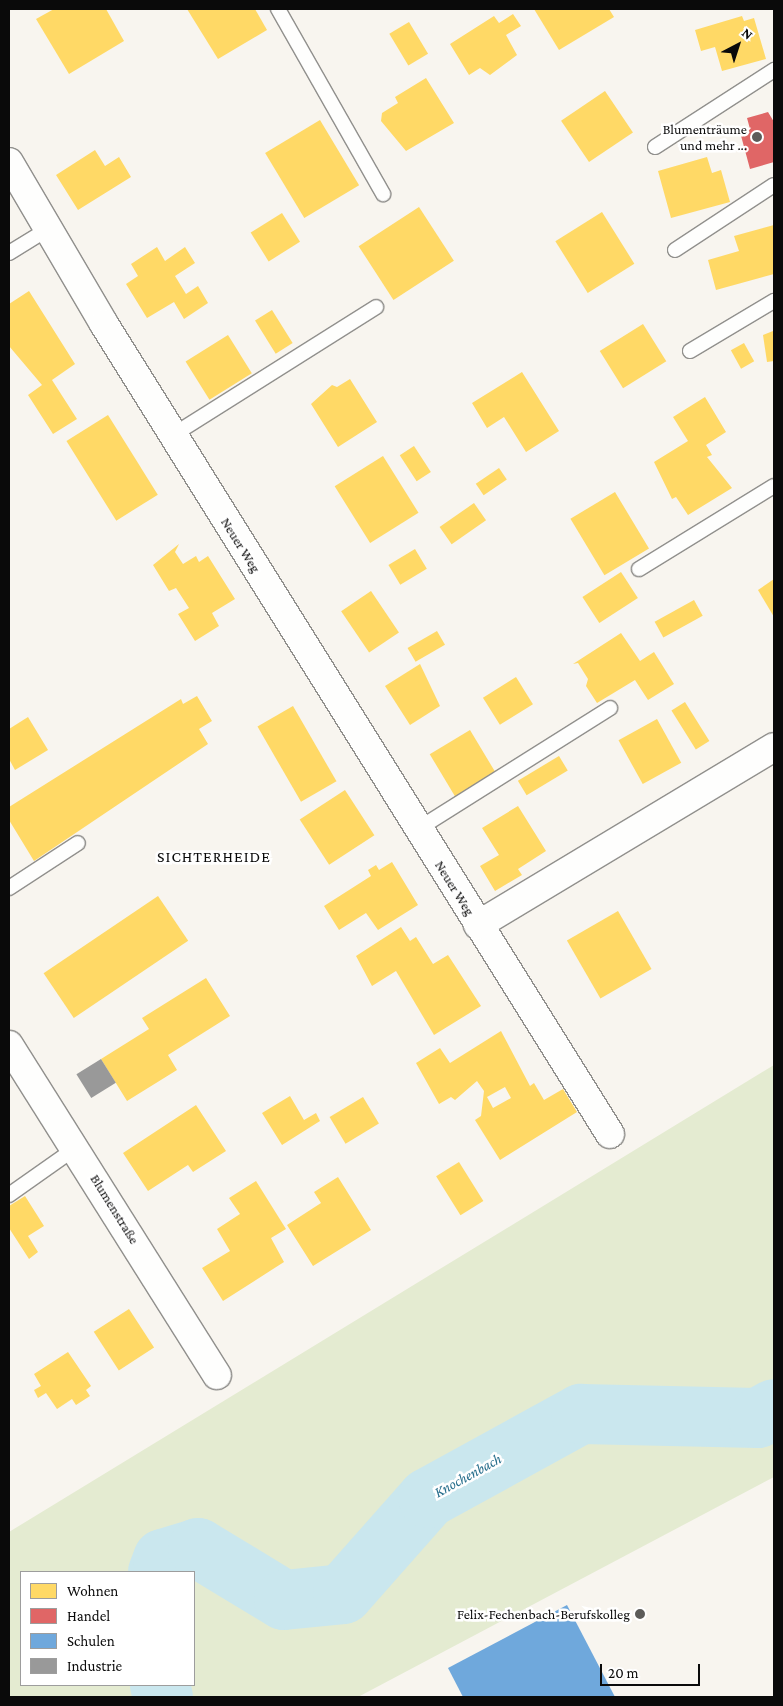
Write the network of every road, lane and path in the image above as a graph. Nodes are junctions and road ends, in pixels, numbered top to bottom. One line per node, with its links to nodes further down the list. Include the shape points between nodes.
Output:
1 (278, 9): 6 (lane)
2 (774, 70): 3 (lane)
3 (654, 147)
4 (9, 162): 7 (street, Neuer Weg)
5 (774, 185): 8 (lane)
6 (383, 194)
7 (48, 229): 9 (lane); 13 (street, Neuer Weg)
8 (675, 250)
9 (9, 253)
10 (774, 301): 12 (lane)
11 (376, 307): 13 (lane)
12 (690, 352)
13 (173, 435): 18 (street, Neuer Weg)
14 (774, 486): 15 (lane)
15 (639, 569)
16 (610, 708): 18 (lane)
17 (774, 747): 21 (street, Neuer Weg)
18 (418, 829): 21 (street, Neuer Weg)
19 (78, 843): 20 (lane)
20 (9, 888)
21 (478, 925): 23 (street, Neuer Weg)
22 (10, 1051): 24 (street, Blumenstraße)
23 (610, 1134)
24 (76, 1148): 25 (lane); 26 (street, Blumenstraße)
25 (9, 1195)
26 (217, 1375)

